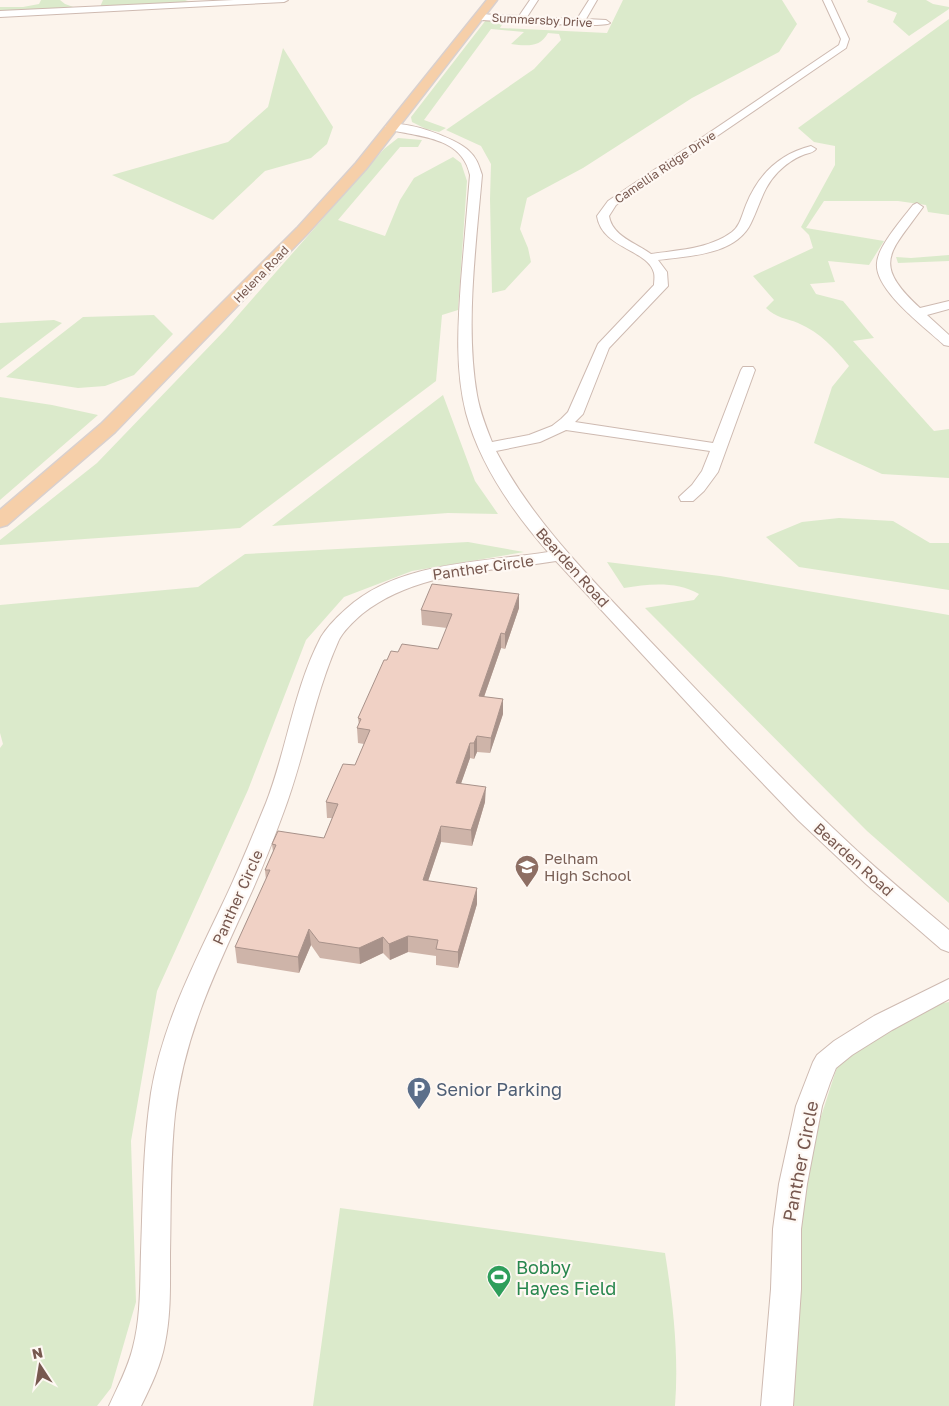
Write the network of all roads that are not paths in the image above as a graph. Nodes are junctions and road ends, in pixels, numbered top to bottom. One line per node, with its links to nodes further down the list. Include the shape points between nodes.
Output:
1 (284, 0): 6 (street)
2 (492, 0): 7 (main road, Helena Road)
3 (534, 0): 8 (street)
4 (593, 0): 9 (street)
5 (827, 0): 14 (street, Camellia Ridge Drive, via 845,39 843,46 603,212 602,221 607,230)
6 (0, 14)
7 (478, 17): 8 (street, Summersby Drive); 11 (main road, Helena Road)
8 (521, 19): 9 (street, Summersby Drive)
9 (580, 22): 10 (street, Summersby Drive)
10 (606, 23)
11 (386, 133): 20 (street, Bearden Road, via 404,129 431,135 463,149 476,168 464,345 469,395); 23 (main road, Helena Road, via 303,230 131,406)
12 (811, 149): 14 (street, via 794,154 769,173 757,190 744,225 736,235 714,245)
13 (917, 207): 16 (street, via 885,256 882,269 890,284)
14 (650, 258): 19 (street, Camellia Ridge Drive, via 662,274 661,286 603,346 575,414)
15 (949, 305): 16 (street)
16 (918, 313): 17 (street)
17 (949, 342)
18 (748, 370): 21 (street)
19 (564, 425): 20 (street, via 537,437); 21 (street)
20 (487, 448): 24 (street, Bearden Road, via 521,506)
21 (718, 448): 22 (street, via 710,472)
22 (688, 497)
23 (0, 521)
24 (561, 555): 25 (street, Bearden Road, via 800,809); 27 (street, Panther Circle, via 448,570 415,579 364,604 341,624 329,641 260,846 193,997 168,1070 157,1160 155,1303 147,1357)
25 (949, 943)
26 (949, 988): 28 (street, Panther Circle, via 843,1048 826,1062 817,1082 793,1184 787,1229)
27 (125, 1406)
28 (777, 1406)

